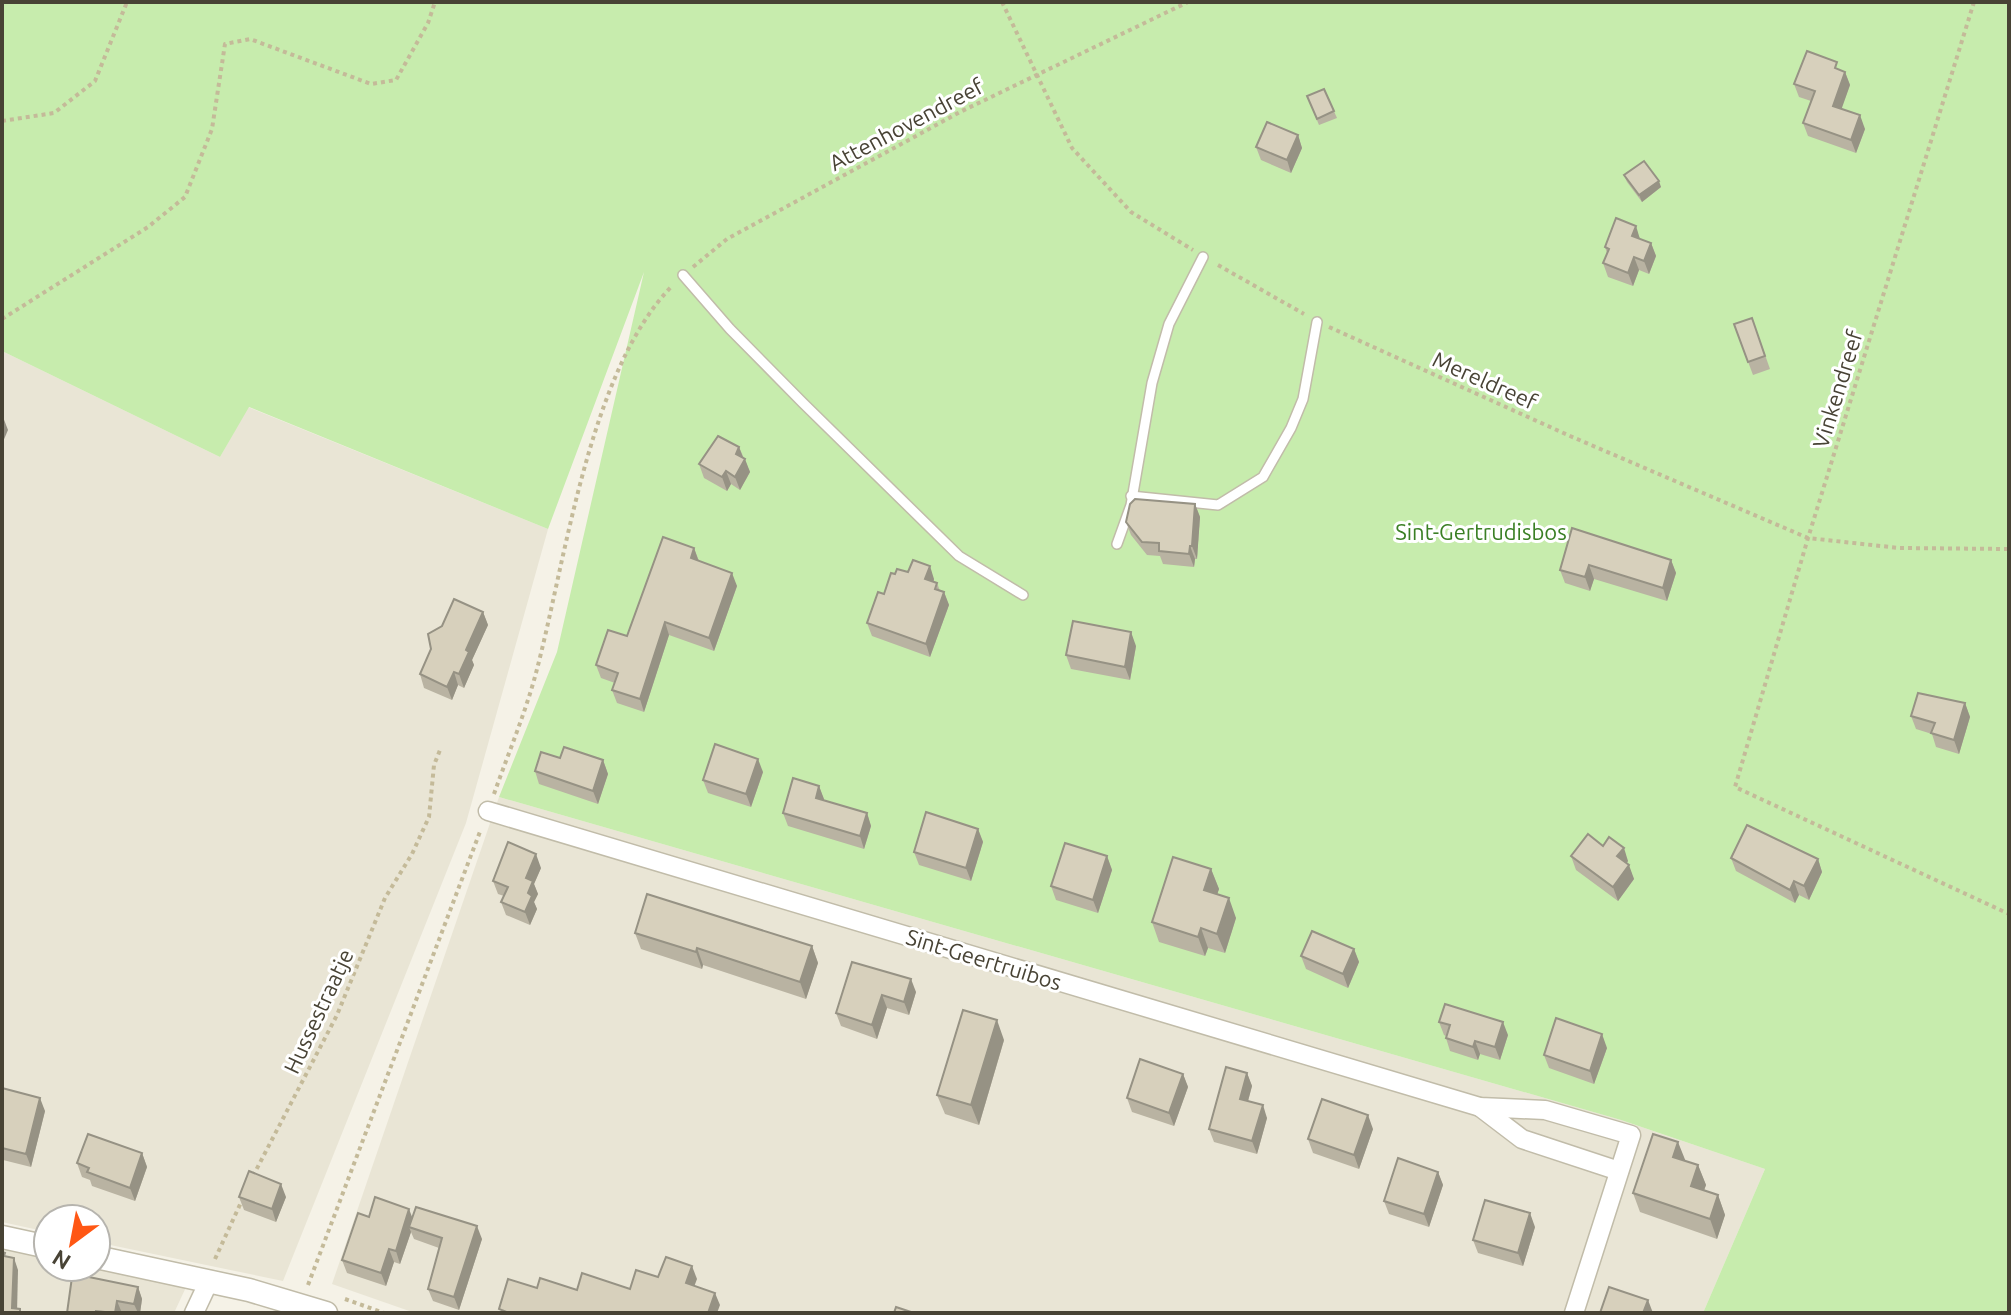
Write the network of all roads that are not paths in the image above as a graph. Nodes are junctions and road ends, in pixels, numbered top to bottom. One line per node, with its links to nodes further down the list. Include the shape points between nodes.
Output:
1 (1203, 257): 4 (lane, via 1169,324)
2 (683, 275): 6 (lane, via 730,329 959,556)
3 (1317, 322): 4 (lane, via 1303,399 1263,477 1218,505)
4 (1131, 496): 5 (lane)
5 (1117, 544)
6 (1023, 595)
7 (488, 811): 8 (street, Sint-Geertruibos)
8 (1480, 1107): 9 (street, Sint-Geertruibos, via 1522,1139); 9 (street, Sint-Geertruibos, via 1545,1110 1631,1135)
9 (1619, 1171): 16 (street, Sint-Geertruibos)
10 (2, 1237): 11 (street)
11 (32, 1244)
12 (112, 1260): 13 (street)
13 (209, 1281): 14 (street); 15 (street)
14 (194, 1313)
15 (326, 1313)
16 (1574, 1313)

